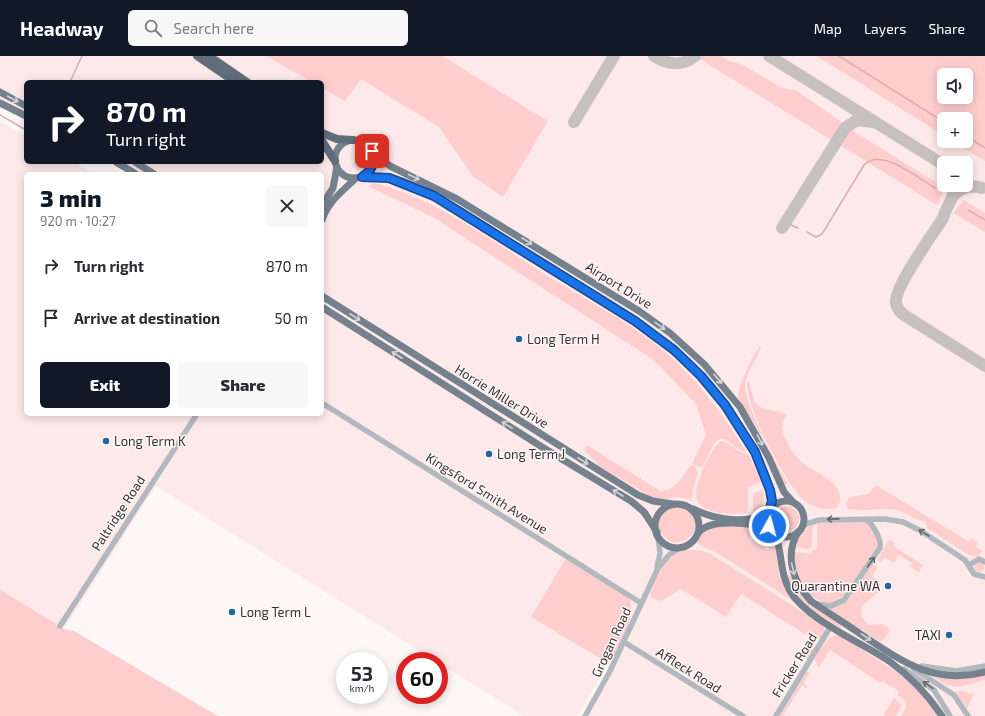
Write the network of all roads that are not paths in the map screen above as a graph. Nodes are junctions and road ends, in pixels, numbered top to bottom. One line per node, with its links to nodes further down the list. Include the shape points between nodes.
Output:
1 (197, 56): 3 (highway)
2 (209, 56): 4 (highway)
3 (232, 80)
4 (244, 80)
5 (0, 92): 7 (main road, one-way to 7)
6 (0, 102): 8 (main road)
7 (24, 105)
8 (24, 115)
9 (324, 134): 10 (highway, via 336,139)
10 (353, 140): 12 (main road, via 364,143); 15 (main road, via 340,147 336,154)
11 (324, 145): 15 (highway)
12 (372, 152): 18 (main road, via 372,166); 25 (main road, Airport Drive, one-way to 25, via 390,166 484,214 670,333 704,364 740,407 770,458 784,492)
13 (119, 164): 16 (main road)
14 (138, 164): 17 (main road)
15 (336, 164): 18 (main road, via 343,175); 19 (main road, via 333,188)
16 (133, 172)
17 (151, 172)
18 (359, 178): 20 (main road, via 334,197); 28 (main road, Airport Drive, via 389,178 434,196 635,321 674,350 711,388 734,416 748,439 767,479)
19 (324, 202)
20 (324, 214)
21 (324, 297): 26 (main road, Horrie Miller Drive, one-way to 26, via 638,496 653,502)
22 (324, 308): 32 (main road, Horrie Miller Drive, one-way to 22, via 644,512 631,501)
23 (324, 404): 40 (street, Kingsford Smith Avenue)
24 (196, 416): 41 (street, Paltridge Road)
25 (793, 502): 28 (main road, via 781,501); 30 (main road, via 802,510 804,522)
26 (673, 504): 27 (main road, via 682,504); 32 (main road, via 662,510 658,516)
27 (690, 508): 28 (main road, via 707,516 724,519 753,518); 33 (main road, via 698,519)
28 (770, 510): 31 (main road, via 767,520)
29 (866, 520): 30 (street, one-way to 30, via 820,520 806,524); 36 (street, one-way to 29, via 965,560 909,525 885,519); 39 (street, one-way to 29, via 827,606 841,602 872,560 881,544 870,522)
30 (800, 530): 31 (main road, via 788,537); 39 (main road, one-way to 39, via 791,550 792,566 800,588)
31 (774, 533): 33 (main road, via 753,524 734,524 707,526); 42 (main road, via 782,574 790,591 801,605)
32 (657, 534): 34 (main road, via 666,544); 37 (street, Grogan Road, via 660,558)
33 (697, 534): 34 (main road, via 690,544)
34 (681, 547): 37 (street, Grogan Road, via 667,558)
35 (985, 562): 36 (street, via 979,559)
36 (970, 567): 38 (street, via 974,574)
37 (654, 575): 40 (street, Grogan Road)
38 (982, 576)
39 (811, 601): 44 (main road, one-way to 44)
40 (641, 602): 43 (street, Grogan Road)
41 (60, 626)
42 (832, 626): 44 (main road); 50 (street, Fricker Road)
43 (624, 642): 48 (street, Grogan Road); 49 (street, Affleck Road)
44 (893, 660): 45 (main road); 46 (street, via 939,669 956,670); 51 (main road, via 924,692); 52 (street, one-way to 44, via 932,688)
45 (909, 665): 47 (main road, via 934,674 953,676); 53 (street, via 954,695)
46 (985, 666)
47 (985, 672)
48 (585, 716)
49 (743, 716)
50 (776, 716)
51 (942, 716)
52 (950, 716)
53 (968, 716)

